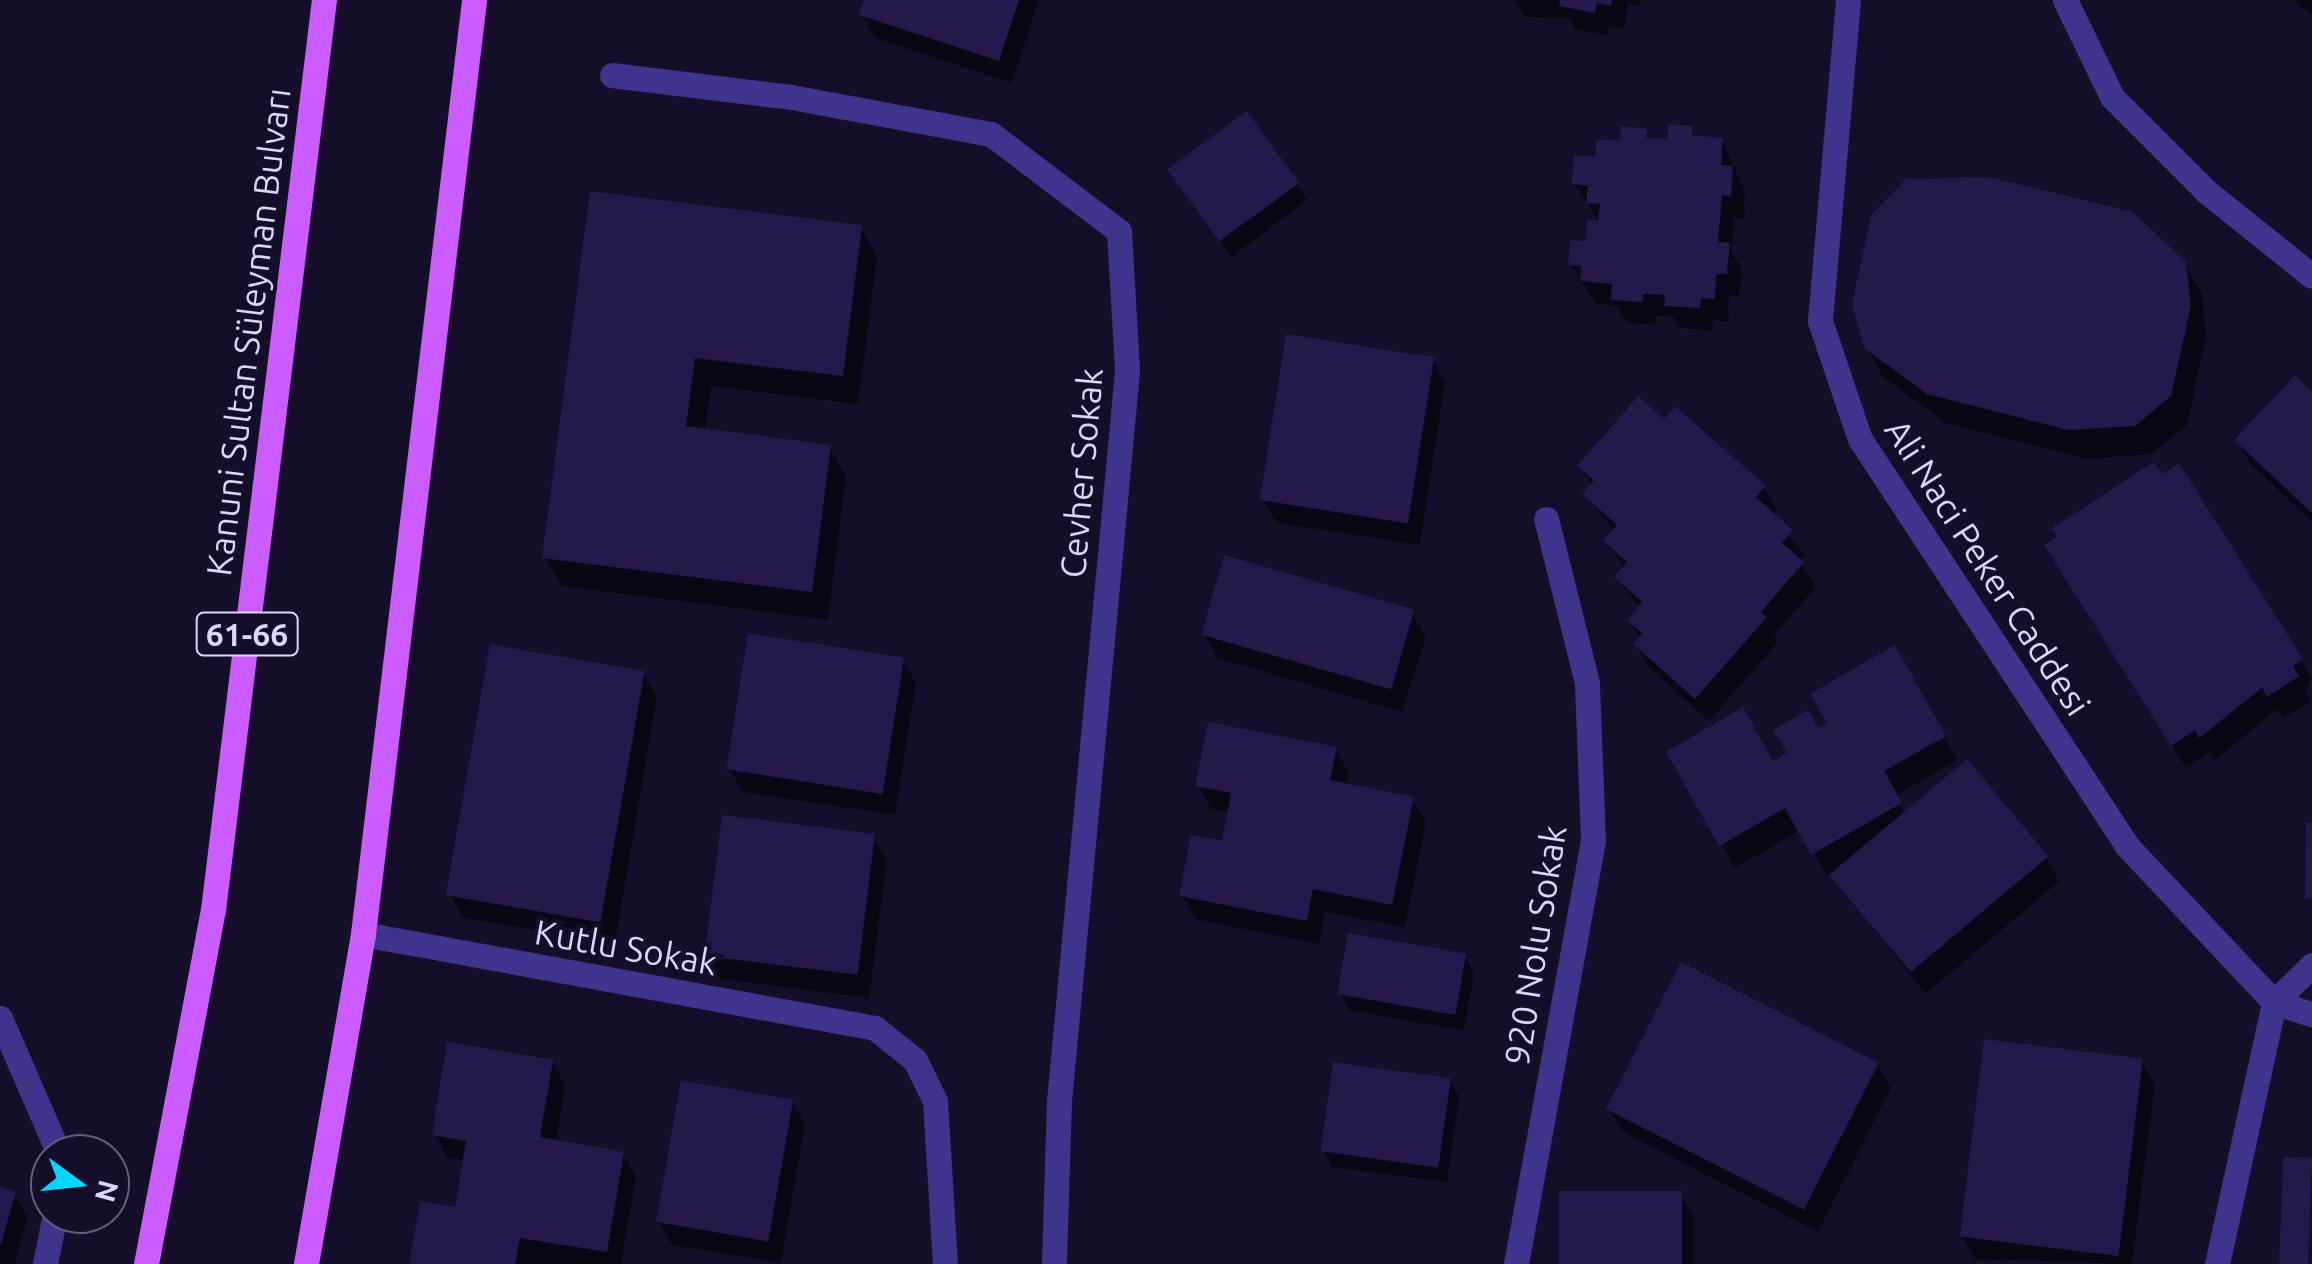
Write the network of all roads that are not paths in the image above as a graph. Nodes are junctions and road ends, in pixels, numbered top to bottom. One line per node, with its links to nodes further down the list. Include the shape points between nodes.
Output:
1 (474, 0): 6 (main road)
2 (482, 0): 6 (main road)
3 (1848, 0): 12 (street, Ali Naci Peker Caddesi, via 1820,321 1860,439 2127,846)
4 (2064, 0): 8 (street, via 2112,97 2207,192)
5 (322, 7): 18 (main road, Kanuni Sultan Süleyman Bulvarı / 61-66, via 213,910)
6 (468, 57): 10 (main road)
7 (612, 75): 21 (street, Cevher Sokak, via 791,97 991,134 1119,232 1127,370 1059,1102)
8 (2312, 276)
9 (1546, 519): 22 (street, 920 Nolu Sokak, via 1587,683 1593,841)
10 (363, 934): 19 (main road); 20 (street, Kutlu Sokak, via 875,1028 915,1060 936,1101)
11 (2312, 964): 12 (street)
12 (2274, 1002): 13 (street, Ali Naci Peker Caddesi); 23 (street)
13 (2312, 1014)
14 (0, 1018): 15 (street)
15 (51, 1134)
16 (51, 1234): 17 (street)
17 (45, 1264)
18 (146, 1264)
19 (306, 1264)
20 (944, 1264)
21 (1054, 1264)
22 (1516, 1264)
23 (2217, 1264)

